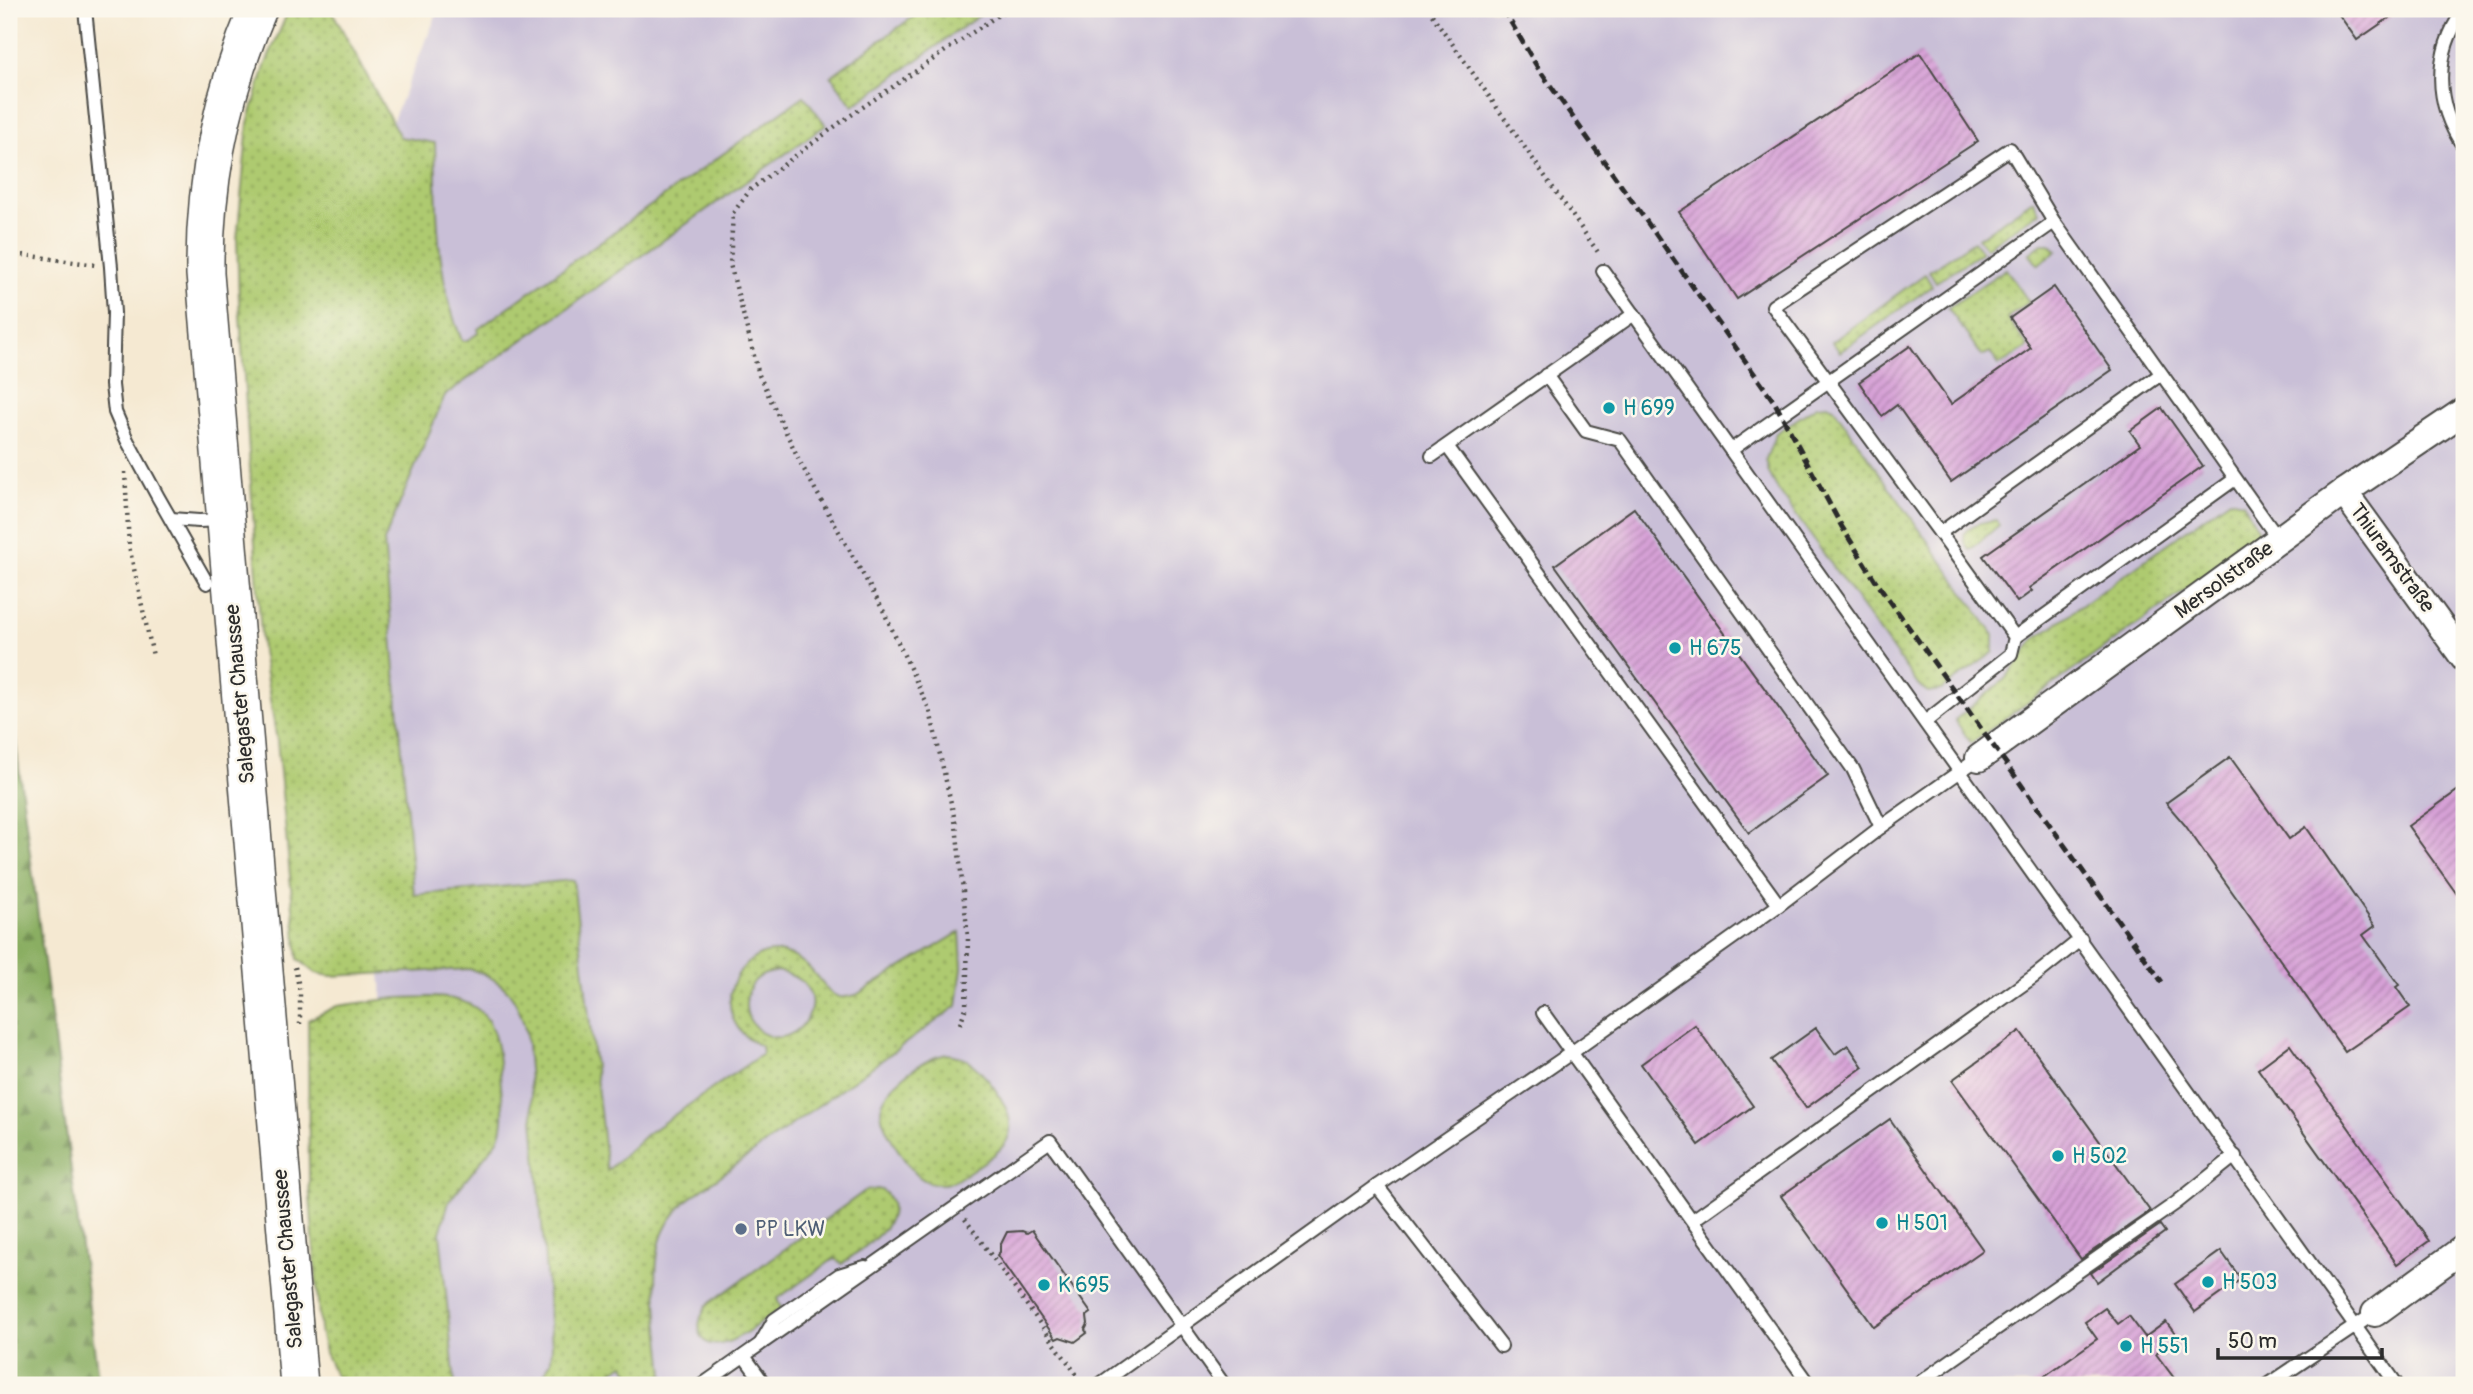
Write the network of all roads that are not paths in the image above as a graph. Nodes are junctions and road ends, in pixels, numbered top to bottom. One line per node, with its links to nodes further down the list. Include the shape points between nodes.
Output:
1 (85, 9): 17 (lane, via 111,267 115,412)
2 (258, 9): 18 (main road, Salegaster Chaussee, via 218,128 206,227 209,337)
3 (2464, 10): 4 (lane, via 2443,51 2441,94 2451,128)
4 (2464, 147)
5 (2054, 222): 8 (lane); 10 (lane); 10 (lane, via 2010,149 1773,306)
6 (1602, 271): 7 (lane)
7 (1634, 314): 9 (lane); 13 (lane)
8 (2161, 374): 15 (lane); 19 (lane)
9 (1546, 375): 12 (lane); 26 (lane, via 1586,431 1620,440 1853,769)
10 (1829, 381): 13 (lane); 19 (lane)
11 (2464, 411): 16 (street, Mersolstraße)
12 (1447, 446): 14 (lane); 27 (lane)
13 (1731, 450): 24 (lane)
14 (1432, 456)
15 (2235, 479): 20 (lane); 22 (lane)
16 (2344, 492): 20 (street, Mersolstraße); 23 (street, Thiuramstraße)
17 (170, 519): 18 (lane); 21 (lane)
18 (225, 520): 41 (main road, Salegaster Chaussee)
19 (1940, 533): 22 (lane)
20 (2279, 540): 25 (street, Mersolstraße)
21 (208, 583)
22 (2015, 636): 24 (lane, via 2011,654)
23 (2464, 658)
24 (1925, 722): 25 (lane)
25 (1975, 761): 26 (lane); 28 (lane)
26 (1881, 827): 27 (lane)
27 (1779, 905): 30 (lane)
28 (2081, 939): 31 (lane); 33 (lane)
29 (1543, 1013): 30 (lane)
30 (1571, 1053): 32 (lane); 33 (lane)
31 (2235, 1156): 36 (lane); 47 (lane, via 2176,1203)
32 (1377, 1186): 37 (lane); 39 (lane)
33 (1693, 1220): 46 (lane)
34 (2464, 1248): 36 (street)
35 (875, 1264): 37 (lane, via 1050,1141); 38 (lane); 38 (lane, via 839,1275 774,1320)
36 (2365, 1319): 48 (lane); 49 (lane)
37 (1182, 1326): 44 (lane); 45 (lane)
38 (760, 1345): 40 (lane)
39 (1501, 1346)
40 (744, 1356): 42 (lane); 43 (lane)
41 (299, 1385)
42 (702, 1385)
43 (765, 1385)
44 (1099, 1385)
45 (1224, 1385)
46 (1810, 1385)
47 (1916, 1385)
48 (2268, 1385)
49 (2398, 1385)

